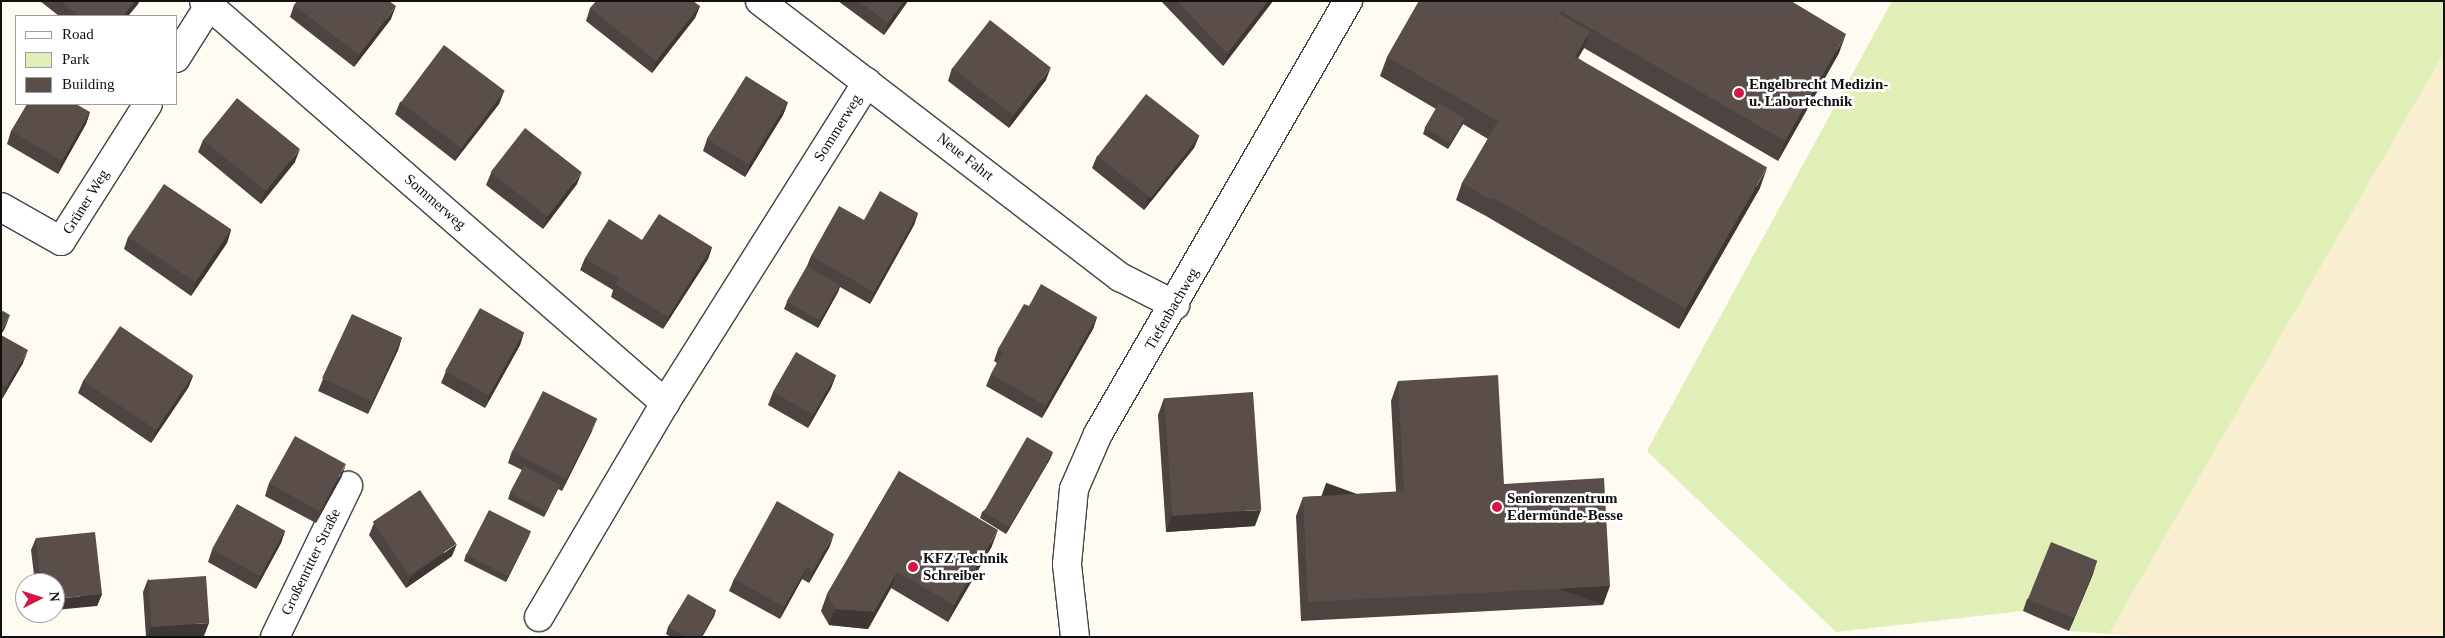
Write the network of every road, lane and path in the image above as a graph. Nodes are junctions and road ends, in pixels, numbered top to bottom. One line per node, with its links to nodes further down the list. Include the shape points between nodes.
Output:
1 (760, 1): 5 (street, Neue Fahrt)
2 (1348, 1): 8 (street, Tiefenbachweg)
3 (208, 3): 4 (street); 9 (street, Sommerweg)
4 (178, 55)
5 (867, 82): 8 (street, Neue Fahrt, via 1120,277); 9 (street, Sommerweg)
6 (147, 105): 7 (street, Grüner Weg, via 61,242)
7 (1, 207)
8 (1175, 305): 13 (street, Tiefenbachweg, via 1098,434 1074,489 1067,564)
9 (666, 403): 11 (street, Sommerweg)
10 (348, 486): 12 (street, Großenritter Straße)
11 (539, 617)
12 (275, 637)
13 (1075, 637)

